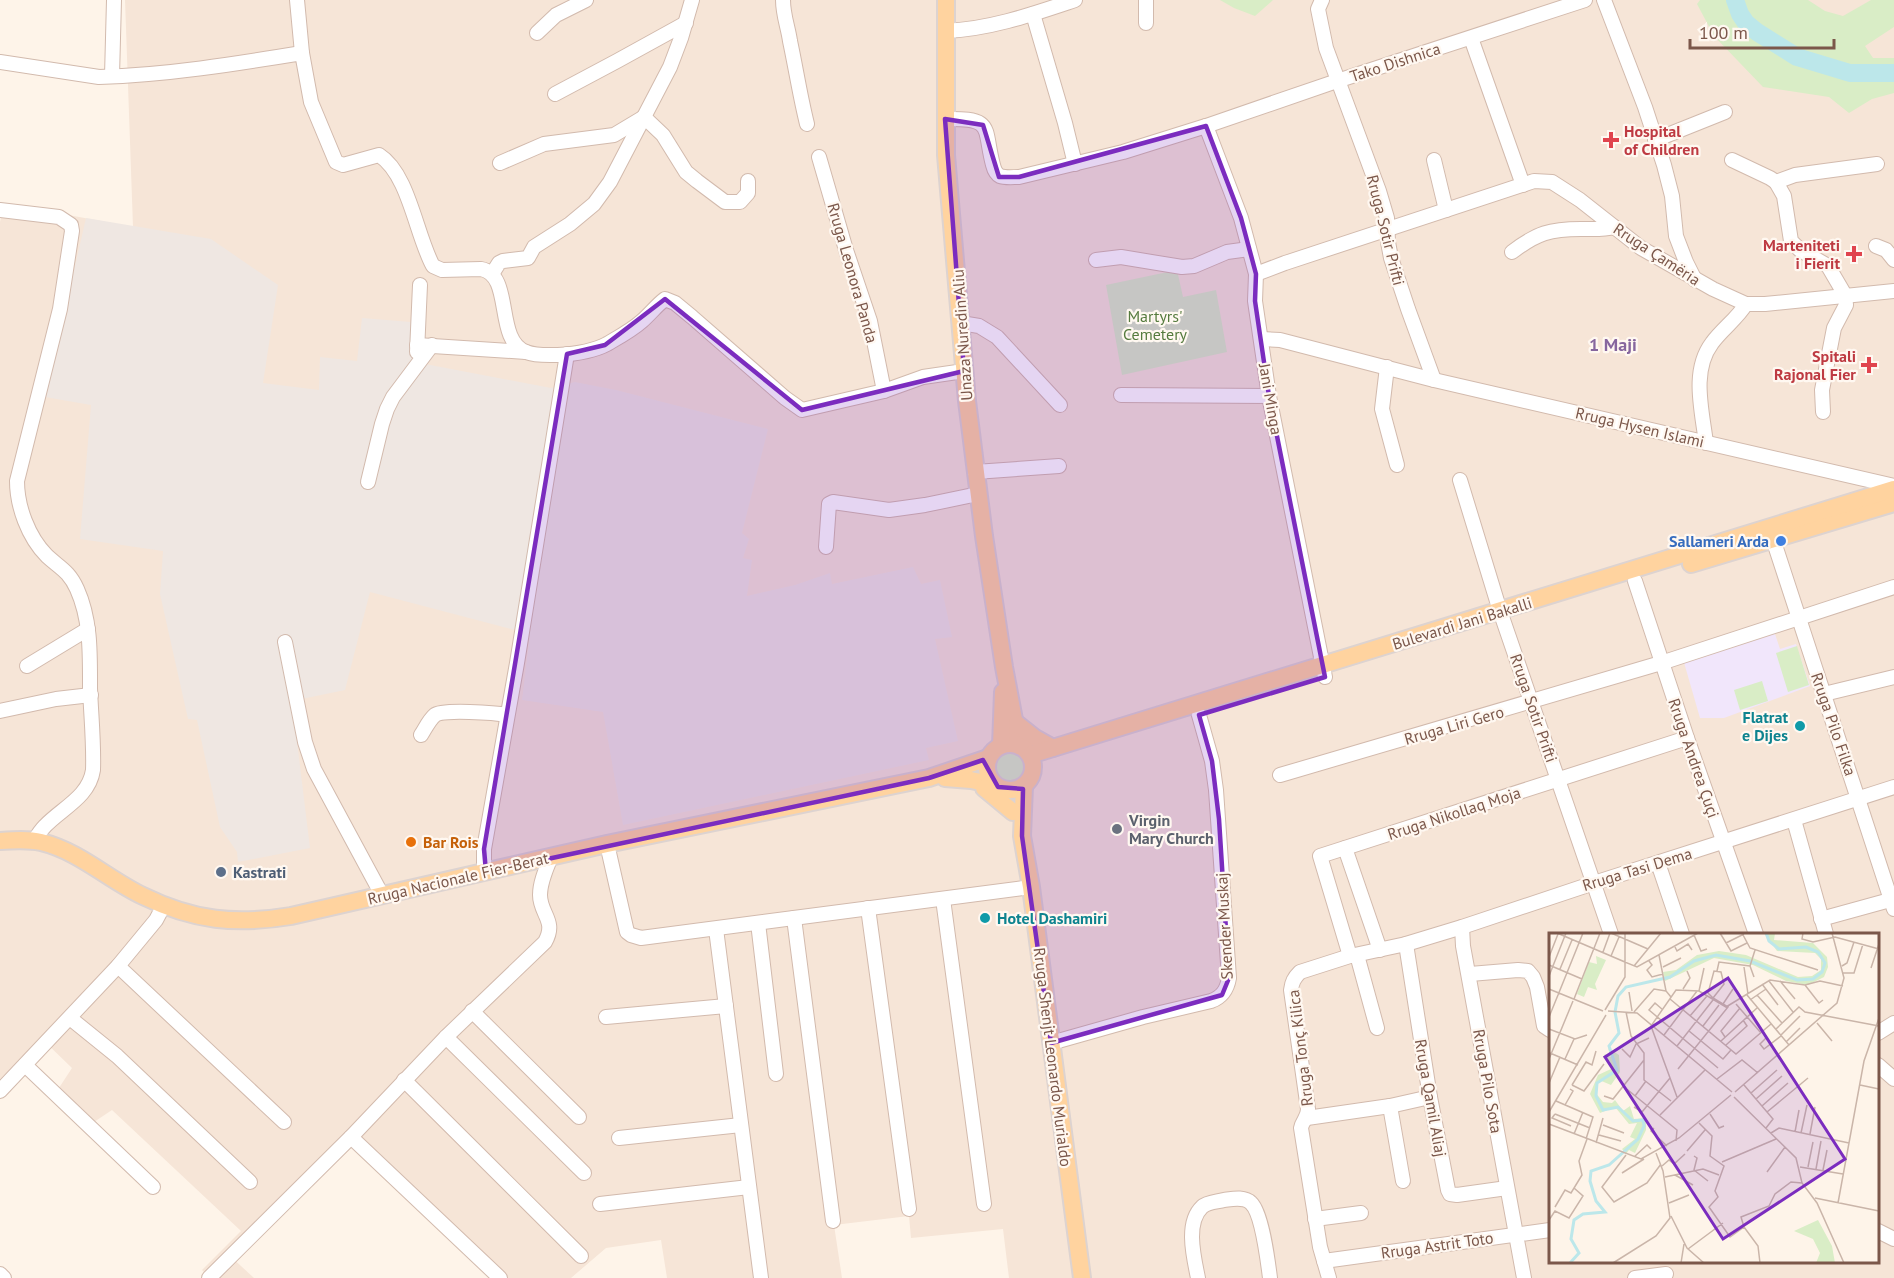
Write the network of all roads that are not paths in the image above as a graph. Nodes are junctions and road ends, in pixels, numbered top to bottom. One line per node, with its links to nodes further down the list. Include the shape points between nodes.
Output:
1 (114, 0): 20 (street)
2 (297, 0): 18 (street)
3 (586, 0): 16 (street, via 556,15)
4 (692, 0): 13 (street)
5 (783, 0): 26 (street)
6 (946, 0): 15 (main road, Unaza Nuredin Aliu)
7 (1075, 0): 12 (street)
8 (1146, 0): 14 (street)
9 (1322, 0): 21 (street, Rruga Sotir Prifti, via 1318,7 1320,25)
10 (1585, 0): 17 (street, Tako Dishnica)
11 (1604, 0): 28 (street)
12 (1033, 14): 15 (street, via 984,27); 33 (street)
13 (686, 22): 22 (street); 24 (street, via 670,67)
14 (1146, 23)
15 (946, 31): 25 (main road, Unaza Nuredin Aliu)
16 (537, 33)
17 (1471, 38): 21 (street, Tako Dishnica); 37 (street)
18 (302, 53): 20 (street, via 176,72); 47 (street, via 311,102 336,162 343,165 373,155 384,158 400,183 433,266 442,270 481,269)
19 (0, 62): 20 (street)
20 (112, 76)
21 (1337, 81): 27 (street, Tako Dishnica); 41 (street, Rruga Sotir Prifti, via 1373,173)
22 (555, 94)
23 (1725, 112): 28 (street)
24 (644, 117): 32 (street, via 614,135 544,144); 35 (street, via 663,135 686,172 715,196 725,202 740,202 748,193); 47 (street, via 594,204 534,247 528,258 503,261)
25 (945, 119): 33 (street, Tako Dishnica, via 971,120 983,125 994,168 1002,177); 54 (main road, Unaza Nuredin Aliu)
26 (807, 124)
27 (1206, 126): 33 (street, Tako Dishnica); 43 (street, Jani Minga)
28 (1655, 140): 49 (street, via 1671,189 1676,236)
29 (819, 157): 64 (street, Rruga Leonora Panda, via 870,321)
30 (1434, 160): 39 (street)
31 (1732, 160): 36 (street)
32 (500, 163)
33 (1075, 164)
34 (1877, 165): 36 (street, via 1795,175)
35 (748, 181)
36 (1776, 182): 52 (street, via 1784,196 1791,241 1828,266)
37 (1523, 185): 39 (street, Rruga Çamëria); 40 (street, Rruga Çamëria, via 1552,182)
38 (0, 210): 84 (street, via 59,218 71,225 60,309 17,494 35,541 71,577 82,600)
39 (1446, 210): 41 (street, Rruga Çamëria)
40 (1614, 228): 44 (street, via 1546,231); 49 (street, Rruga Çamëria)
41 (1388, 229): 48 (street, Rruga Çamëria); 63 (street, Rruga Sotir Prifti, via 1395,269)
42 (1876, 246): 46 (street)
43 (1249, 249): 45 (street, via 1182,267 1121,257); 48 (street, Jani Minga)
44 (1512, 252)
45 (1096, 260)
46 (1894, 260)
47 (492, 274): 58 (street, via 511,338)
48 (1256, 274): 55 (street, Jani Minga, via 1255,301)
49 (1695, 280): 53 (street, Rruga Çamëria)
50 (420, 285): 56 (street)
51 (1894, 291): 52 (street, Rruga Çamëria)
52 (1845, 295): 53 (street, Rruga Çamëria); 68 (street, via 1846,305 1834,328 1822,390)
53 (1746, 304): 69 (street, via 1713,340 1702,362 1700,389)
54 (961, 323): 62 (main road, Unaza Nuredin Aliu); 67 (street, via 979,326 997,337)
55 (1261, 339): 60 (street, Rruga Hysen Islami, via 1280,340); 66 (street, Jani Minga)
56 (417, 345): 57 (street); 61 (street)
57 (432, 345): 58 (street); 61 (street)
58 (526, 352): 59 (street)
59 (567, 354): 64 (street, via 605,345 640,323 665,299 675,303 802,410); 95 (street)
60 (1387, 367): 63 (street, Rruga Hysen Islami); 70 (street, via 1382,409)
61 (416, 368): 74 (street, via 387,409)
62 (964, 371): 64 (street, via 923,377); 72 (main road, Unaza Nuredin Aliu)
63 (1434, 380): 69 (street, Rruga Hysen Islami)
64 (884, 391)
65 (1121, 395): 66 (street)
66 (1269, 396): 89 (street, Jani Minga)
67 (1060, 405)
68 (1823, 412)
69 (1706, 443): 75 (street, Rruga Hysen Islami)
70 (1397, 465)
71 (1059, 466): 72 (street)
72 (975, 472): 76 (main road, Unaza Nuredin Aliu)
73 (1460, 480): 82 (street, Rruga Sotir Prifti)
74 (368, 482)
75 (1894, 488): 82 (main road, Bulevardi Jani Bakalli)
76 (978, 494): 79 (street, via 889,510 833,502 829,504); 88 (main road, Unaza Nuredin Aliu)
77 (1894, 503): 78 (main road, Bulevardi Jani Bakalli)
78 (1773, 539): 80 (main road, Bulevardi Jani Bakalli); 83 (street, Rruga Pilo Filka)
79 (826, 547)
80 (1635, 581): 82 (main road, Bulevardi Jani Bakalli); 86 (street, Rruga Andrea Çuçi)
81 (1894, 587): 83 (street)
82 (1502, 616): 89 (main road, Bulevardi Jani Bakalli); 93 (street, Rruga Sotir Prifti)
83 (1798, 619): 86 (street, Rruga Liri Gero); 91 (street, Rruga Pilo Filka)
84 (87, 629): 87 (street); 92 (street)
85 (285, 642): 125 (street, via 314,769)
86 (1661, 663): 93 (street, Rruga Liri Gero); 99 (street, Rruga Andrea Çuçi)
87 (27, 666)
88 (1004, 667): 97 (main road, Unaza Nuredin Aliu); 100 (main road, Unaza Nuredin Aliu)
89 (1324, 672): 96 (main road, Bulevardi Jani Bakalli); 101 (main road, Bulevardi Jani Bakalli)
90 (1894, 677): 91 (street)
91 (1824, 693): 111 (street, Rruga Pilo Filka)
92 (91, 696): 94 (street); 116 (street, via 92,778 86,790 43,827)
93 (1532, 702): 104 (street, Rruga Liri Gero); 107 (street, Rruga Sotir Prifti)
94 (0, 711)
95 (507, 715): 98 (street, via 440,712); 122 (street, via 484,849)
96 (1199, 715): 102 (main road, Bulevardi Jani Bakalli); 153 (street, Skender Muskaj, via 1216,790 1229,978 1225,991 1217,999)
97 (1016, 723): 101 (main road); 102 (main road, Unaza Nuredin Aliu)
98 (421, 735)
99 (1687, 738): 107 (street, Rruga Nikollaq Moja); 117 (street, Rruga Andrea Çuçi)
100 (1000, 746): 102 (main road, via 1008,744); 103 (main road)
101 (1053, 748): 102 (main road, Bulevardi Jani Bakalli)
102 (1028, 756): 108 (main road, via 1031,776)
103 (988, 758): 105 (main road, Rruga Nacionale Fier-Berat); 109 (main road, via 987,772)
104 (1280, 775)
105 (929, 778): 106 (main road, Rruga Nacionale Fier-Berat); 118 (main road, Rruga Nacionale Fier-Berat)
106 (971, 780): 109 (main road, Rruga Nacionale Fier-Berat); 112 (main road)
107 (1559, 780): 119 (street, Rruga Nikollaq Moja); 123 (street, Rruga Sotir Prifti)
108 (1024, 786): 109 (main road, via 1013,790); 114 (main road, Rruga Shenjt Leonardo Murialdo)
109 (998, 787): 112 (main road, Rruga Shenjt Leonardo Murialdo)
110 (1894, 787): 111 (street, Rruga Tasi Dema)
111 (1858, 797): 113 (street, Rruga Tasi Dema); 128 (street, Rruga Pilo Filka)
112 (1013, 812): 114 (main road, Rruga Shenjt Leonardo Murialdo)
113 (1794, 820): 117 (street, Rruga Tasi Dema); 131 (street)
114 (1022, 836): 124 (main road, Rruga Shenjt Leonardo Murialdo)
115 (0, 841): 116 (main road, Rruga Nacionale Fier-Berat)
116 (34, 841): 127 (main road, Rruga Nacionale Fier-Berat, via 68,852 130,890)
117 (1724, 842): 121 (street, Rruga Tasi Dema); 137 (street, Rruga Andrea Çuçi)
118 (607, 844): 120 (main road, Rruga Nacionale Fier-Berat); 134 (street, via 631,935 641,938)
119 (1345, 849): 140 (street); 141 (street, Rruga Nikollaq Moja, via 1320,856)
120 (550, 857): 122 (main road, Rruga Nacionale Fier-Berat); 145 (street, via 539,892 549,935)
121 (1658, 863): 123 (street, Rruga Tasi Dema); 136 (street)
122 (486, 872): 125 (main road, Rruga Nacionale Fier-Berat)
123 (1594, 883): 133 (street, Rruga Tasi Dema); 135 (street, Rruga Sotir Prifti)
124 (1031, 887): 126 (street); 153 (main road, Rruga Shenjt Leonardo Murialdo)
125 (382, 895): 127 (main road, Rruga Nacionale Fier-Berat, via 246,921 212,919)
126 (943, 899): 129 (street); 175 (street)
127 (164, 905): 142 (street)
128 (1892, 905): 131 (street)
129 (867, 908): 130 (street); 176 (street)
130 (794, 918): 132 (street); 179 (street)
131 (1821, 919): 138 (street)
132 (758, 923): 134 (street); 156 (street)
133 (1462, 927): 139 (street, Rruga Tasi Dema); 143 (street, Rruga Pilo Sota)
134 (716, 929): 144 (street)
135 (1611, 933)
136 (1682, 933)
137 (1756, 933)
138 (1826, 933)
139 (1406, 944): 140 (street, Rruga Tasi Dema); 160 (street, Rruga Qamil Aliaj)
140 (1380, 950): 141 (street, Rruga Tasi Dema)
141 (1354, 956): 149 (street); 163 (street, Rruga Tonç Kilica, via 1300,972 1292,983)
142 (118, 966): 147 (street); 164 (street)
143 (1470, 974): 150 (street, via 1528,971 1537,987 1544,1026); 173 (street, Rruga Pilo Sota)
144 (726, 1006): 146 (street); 165 (street)
145 (472, 1011): 152 (street); 162 (street)
146 (606, 1017)
147 (70, 1018): 154 (street); 170 (street, via 117,1056)
148 (1894, 1023): 151 (street)
149 (1377, 1028)
150 (1549, 1029)
151 (1879, 1032)
152 (446, 1037): 158 (street); 168 (street)
153 (1051, 1043): 192 (main road, Rruga Shenjt Leonardo Murialdo)
154 (25, 1065): 159 (street); 171 (street)
155 (1879, 1066): 157 (street)
156 (776, 1074)
157 (1894, 1079)
158 (404, 1080): 166 (street); 184 (street)
159 (0, 1091)
160 (1430, 1097): 161 (street); 173 (street, Rruga Qamil Aliaj, via 1450,1194)
161 (1390, 1106): 163 (street); 169 (street)
162 (579, 1117)
163 (1306, 1118): 178 (street, Rruga Tonç Kilica, via 1301,1128)
164 (284, 1122)
165 (741, 1125): 167 (street); 172 (street)
166 (351, 1137): 189 (street); 190 (street)
167 (619, 1138)
168 (584, 1173)
169 (1404, 1181)
170 (250, 1182)
171 (153, 1187)
172 (749, 1187): 174 (street); 191 (street)
173 (1507, 1188): 182 (street, Rruga Pilo Sota)
174 (600, 1204)
175 (984, 1204)
176 (909, 1209)
177 (1361, 1213): 178 (street)
178 (1316, 1220): 185 (street, Rruga Tonç Kilica)
179 (833, 1221)
180 (1549, 1230): 182 (street, Rruga Astrit Toto)
181 (1879, 1232): 183 (street)
182 (1517, 1234): 185 (street, Rruga Astrit Toto); 196 (street, Rruga Pilo Sota)
183 (1894, 1239)
184 (581, 1256)
185 (1324, 1261): 195 (street, Rruga Tonç Kilica)
186 (1666, 1271): 197 (street)
187 (0, 1274): 188 (street)
188 (4, 1278)
189 (209, 1278)
190 (500, 1278)
191 (761, 1278)
192 (1082, 1278)
193 (1198, 1278): 194 (street, via 1192,1244 1197,1214 1207,1204 1233,1199 1246,1200 1253,1206)
194 (1270, 1278)
195 (1329, 1278)
196 (1524, 1278)
197 (1635, 1278)

